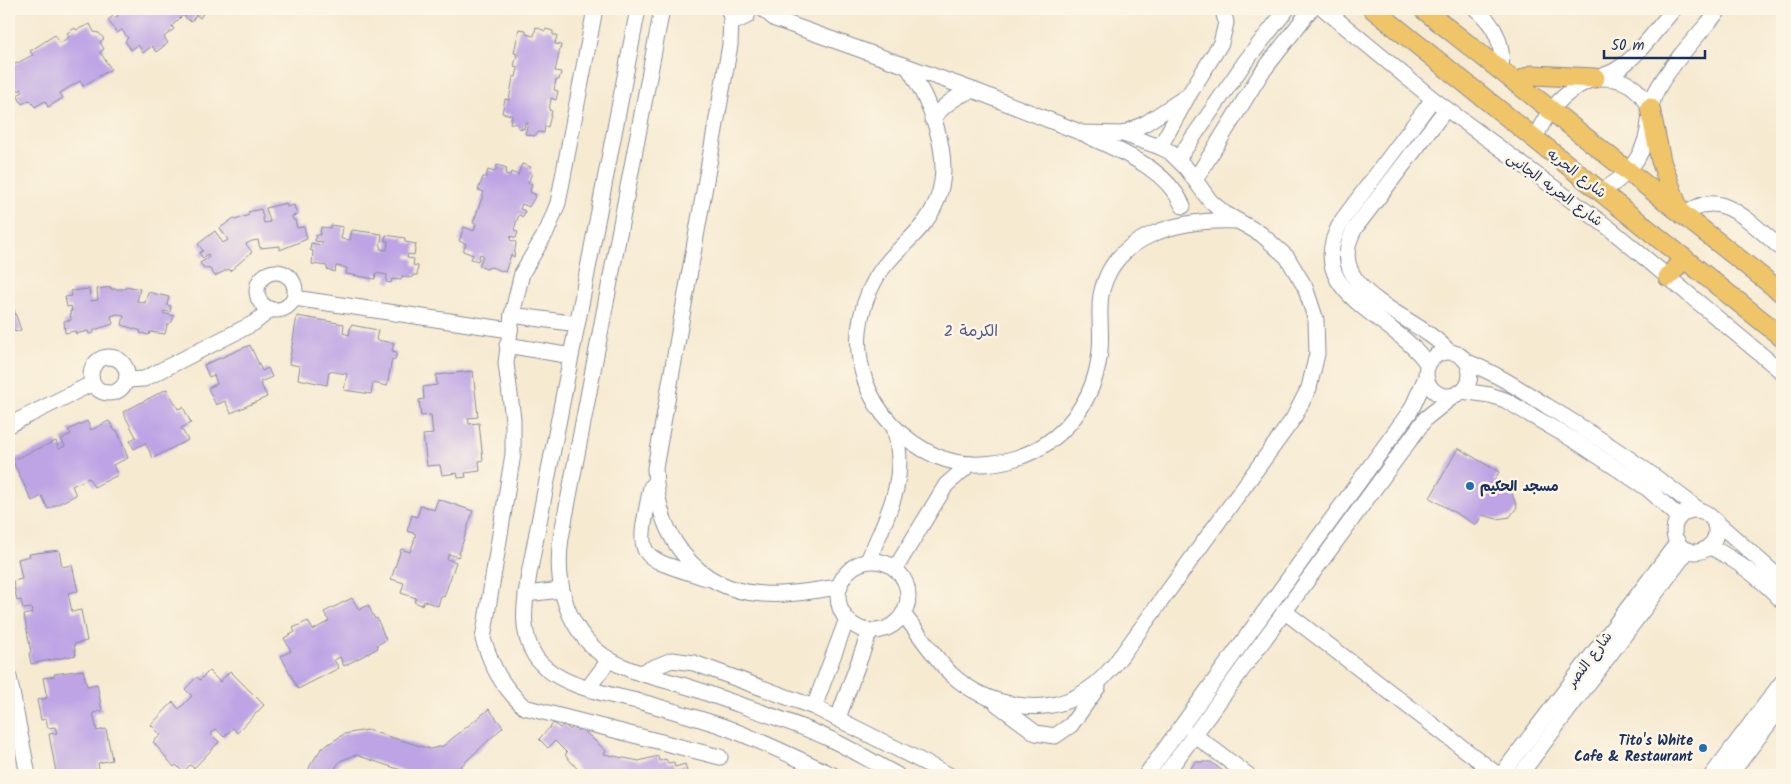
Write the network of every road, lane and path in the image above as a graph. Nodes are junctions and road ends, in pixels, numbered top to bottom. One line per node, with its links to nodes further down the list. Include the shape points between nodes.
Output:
1 (595, 9): 49 (street, via 558,204 547,231 522,273)
2 (638, 9): 50 (street)
3 (662, 9): 80 (street, via 561,538)
4 (763, 9): 15 (street)
5 (1223, 9): 20 (street, via 1226,23 1222,43)
6 (1287, 9): 22 (street)
7 (1311, 9): 26 (street)
8 (1324, 9): 21 (street, شارع الحريه الجانبى)
9 (1372, 9): 30 (main road, شارع الحريه)
10 (1423, 9): 17 (main road)
11 (1476, 9): 17 (street, via 1489,20 1499,38)
12 (1674, 9): 18 (street, via 1632,57 1616,70)
13 (1720, 9): 23 (street, via 1660,84)
14 (740, 14): 15 (street); 65 (street, via 730,45)
15 (776, 19): 16 (street)
16 (908, 67): 19 (street); 27 (street)
17 (1509, 77): 18 (main road); 25 (main road)
18 (1596, 78): 23 (street, via 1612,77 1629,83 1642,94); 25 (street, via 1576,87)
19 (974, 90): 27 (street, via 951,100); 28 (street)
20 (1188, 96): 29 (street); 32 (street)
21 (1433, 99): 24 (street, شارع الحريه الجانبى); 41 (street)
22 (1216, 104): 26 (street); 34 (street)
23 (1650, 108): 35 (street, via 1643,147); 39 (main road, via 1661,161)
24 (1446, 109): 41 (street); 45 (street, شارع الحريه الجانبى, via 1609,228)
25 (1551, 110): 30 (street); 35 (main road)
26 (1232, 116): 36 (street)
27 (932, 119): 62 (street, via 940,142 943,174 940,191 931,214 917,234 877,277 863,307 858,340 862,374 871,397)
28 (1082, 133): 29 (street); 33 (street)
29 (1123, 134): 31 (street)
30 (1535, 139): 37 (main road, شارع الحريه)
31 (1143, 141): 32 (street); 33 (street)
32 (1160, 147): 34 (street)
33 (1134, 158): 38 (street, via 1167,182)
34 (1178, 159): 36 (street)
35 (1629, 170): 37 (street); 39 (main road)
36 (1197, 183): 38 (street); 40 (street, via 1210,201)
37 (1601, 192): 44 (main road, شارع الحريه)
38 (1183, 206): 42 (street)
39 (1682, 214): 43 (street, via 1704,204 1728,206); 46 (main road)
40 (1240, 221): 42 (street, via 1189,222); 89 (street, via 1287,257 1305,287 1316,320 1317,354 1309,388 1293,419)
41 (1349, 223): 53 (street, via 1347,258 1353,278 1366,293 1433,334); 56 (street, via 1335,232 1332,251 1334,271 1342,289 1356,304 1413,345)
42 (1165, 228): 64 (street, via 1142,238 1123,254 1110,272 1102,293 1096,373 1088,396 1075,417 1054,439 1028,454 1000,463)
43 (1782, 250)
44 (1684, 258): 45 (main road); 51 (main road, شارع الحريه)
45 (1668, 277): 57 (street, شارع الحريه الجانبى)
46 (1782, 293)
47 (294, 298): 48 (street, via 287,307); 48 (street, via 291,279 280,272 268,274 259,283 258,296 264,307); 49 (street)
48 (270, 310): 58 (street, via 254,323 144,379)
49 (511, 322): 50 (street); 52 (street)
50 (577, 324): 54 (street)
51 (1782, 337)
52 (507, 345): 54 (street); 103 (street, via 514,436 483,639 492,666 503,686 524,707)
53 (1449, 352): 55 (street); 56 (street, via 1433,358)
54 (571, 356): 81 (street)
55 (1467, 362): 60 (street, via 1469,380); 67 (street, via 1496,375 1584,428)
56 (1427, 371): 60 (street, via 1431,388 1440,394); 63 (street, via 1411,410)
57 (1782, 372)
58 (127, 380): 59 (street, via 121,389 111,393 100,390); 59 (street, via 124,364 116,358 105,357 93,367)
59 (93, 382): 61 (street)
60 (1459, 393): 66 (street, via 1426,418); 68 (street, via 1490,395 1513,405 1648,489)
61 (9, 424)
62 (895, 431): 64 (street, via 918,448 943,459); 74 (street, via 901,467 898,485)
63 (1372, 463): 66 (street); 94 (street)
64 (970, 464): 76 (street, via 946,485)
65 (655, 468): 69 (street, via 655,490); 70 (street)
66 (1386, 472): 83 (street)
67 (1705, 514): 68 (street, via 1692,510); 73 (street, via 1716,529); 77 (street)
68 (1679, 517): 72 (street, via 1674,530)
69 (668, 532): 70 (street); 71 (street)
70 (642, 533): 75 (street, via 646,552 652,560)
71 (676, 546): 75 (street); 78 (street, via 706,574)
72 (1683, 546): 73 (street, via 1699,551); 104 (street, شارع النصر)
73 (1709, 546): 82 (street, via 1739,562 1767,584)
74 (868, 562): 76 (street, via 887,564); 79 (street, via 850,570)
75 (662, 564): 78 (street)
76 (895, 569): 84 (street, via 906,585 908,595)
77 (1782, 580)
78 (724, 584): 79 (street, via 762,594)
79 (840, 587): 85 (street, via 840,604)
80 (561, 590): 81 (street); 87 (street, via 579,629)
81 (526, 594): 92 (street, via 527,636 535,656 550,671)
82 (1782, 601)
83 (1284, 611): 94 (street); 112 (street)
84 (903, 614): 86 (street, via 895,624 883,630); 93 (street, via 951,673)
85 (847, 619): 86 (street, via 853,625); 98 (street)
86 (870, 631): 99 (street)
87 (609, 660): 88 (street); 92 (street)
88 (640, 673): 98 (street, via 664,662 686,661); 107 (street, via 684,685 805,729)
89 (1106, 676): 95 (street, via 1085,692); 100 (street)
90 (9, 677): 105 (street)
91 (1782, 682): 113 (street)
92 (588, 688): 106 (street, via 722,727 763,742)
93 (988, 697): 96 (street, via 1012,705); 101 (street)
94 (1213, 697): 102 (street); 109 (street)
95 (1061, 703): 96 (street); 100 (street)
96 (1038, 706): 101 (street)
97 (1782, 706): 114 (street)
98 (814, 707): 99 (street)
99 (838, 718): 108 (street)
100 (1071, 725): 101 (street, via 1055,736)
101 (1036, 733)
102 (1193, 734): 110 (street); 111 (street)
103 (720, 757)
104 (1519, 768): 112 (street, شارع النصر)
105 (28, 775)
106 (833, 775)
107 (897, 775)
108 (949, 775)
109 (1146, 775)
110 (1165, 775)
111 (1248, 775)
112 (1500, 775)
113 (1712, 775)
114 (1730, 775)

